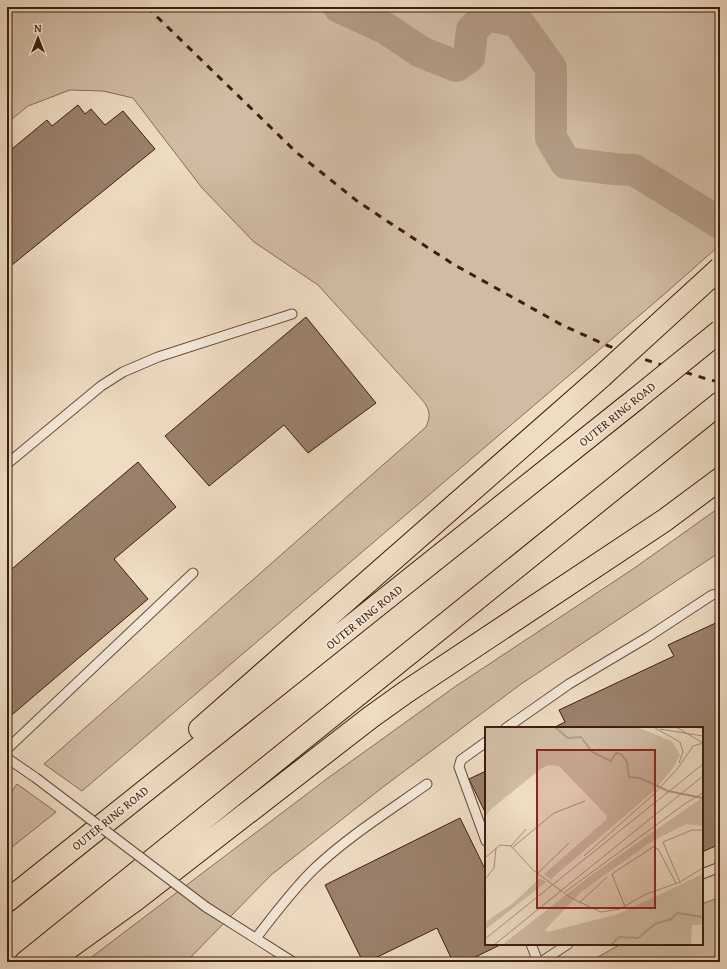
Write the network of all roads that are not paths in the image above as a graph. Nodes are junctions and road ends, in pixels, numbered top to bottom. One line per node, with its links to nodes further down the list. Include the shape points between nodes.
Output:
1 (720, 268): 17 (highway, bridge, via 602,376 276,663)
2 (292, 314): 5 (lane, via 158,356 123,372 101,386)
3 (720, 331): 18 (highway, OUTER RING ROAD, bridge)
4 (720, 403): 22 (highway)
5 (7, 464)
6 (720, 479): 23 (highway, via 665,520 406,692 135,900)
7 (193, 573): 11 (lane)
8 (720, 593): 9 (lane, via 712,595 569,684)
9 (507, 727)
10 (485, 743): 14 (lane, via 459,764)
11 (7, 749)
12 (7, 758): 19 (lane, bridge, via 206,907)
13 (427, 784): 19 (lane, via 343,843 314,869)
14 (485, 838)
15 (720, 867): 16 (lane)
16 (703, 874)
17 (7, 893)
18 (7, 901)
19 (256, 938): 24 (lane)
20 (531, 945): 25 (lane)
21 (566, 945): 26 (lane)
22 (26, 962)
23 (49, 962)
24 (293, 962)
25 (538, 962)
26 (541, 962)

